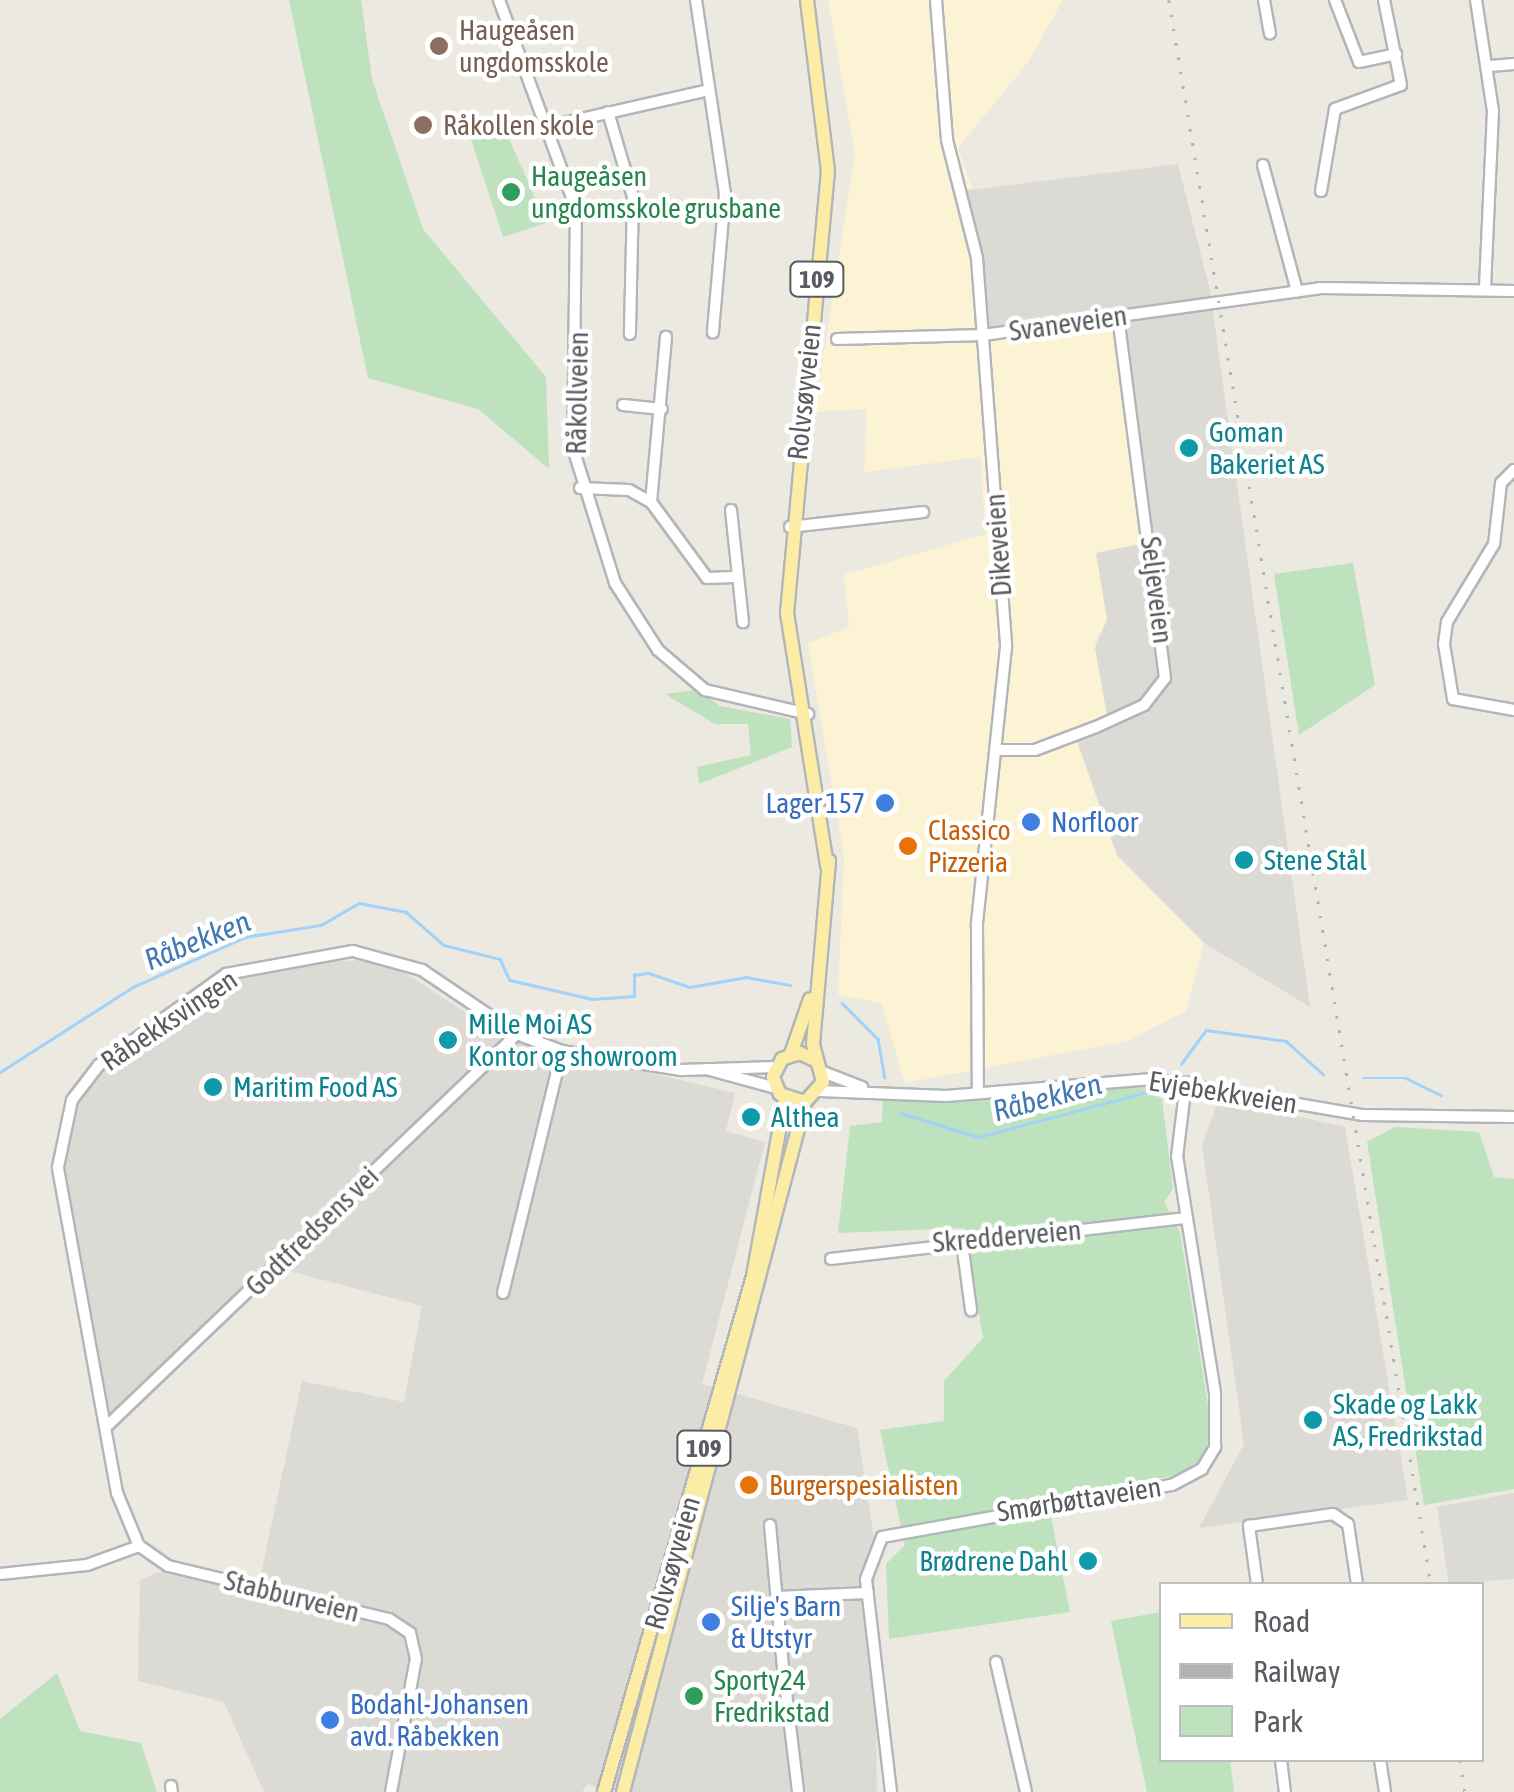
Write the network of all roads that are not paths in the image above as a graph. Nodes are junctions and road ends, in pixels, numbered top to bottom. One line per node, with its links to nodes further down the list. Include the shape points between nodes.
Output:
1 (498, 0): 15 (street, Råkollveien)
2 (696, 0): 13 (street)
3 (806, 0): 34 (main road, Rolvsøyveien / 109, via 828,171)
4 (936, 0): 24 (street, Dikeveien, via 947,140 971,224)
5 (1264, 0): 9 (street)
6 (1335, 0): 10 (street, via 1359,62)
7 (1384, 0): 10 (street)
8 (1476, 0): 12 (street)
9 (1270, 33)
10 (1396, 54): 17 (street, via 1393,94 1332,113)
11 (1514, 64): 12 (street)
12 (1490, 66): 18 (street)
13 (708, 90): 14 (street); 22 (street, via 725,194)
14 (608, 112): 15 (street); 23 (street, via 633,197)
15 (550, 126): 30 (street, Råkollveien, via 580,241)
16 (1263, 166): 19 (street)
17 (1321, 191)
18 (1485, 287): 19 (street, Svaneveien); 20 (street, Svaneveien)
19 (1297, 291): 21 (street, Svaneveien)
20 (1514, 291)
21 (1118, 316): 24 (street, Svaneveien); 39 (street, Seljeveien, via 1165,678 1144,704 1096,727 1035,750)
22 (712, 332)
23 (630, 334)
24 (983, 335): 26 (street, Svaneveien); 39 (street, Dikeveien, via 1006,647)
25 (666, 336): 28 (street)
26 (837, 339)
27 (623, 405): 28 (street)
28 (662, 409): 31 (street)
29 (1514, 470): 38 (street, via 1501,483 1494,544 1447,622 1444,644 1454,699)
30 (580, 488): 31 (street, via 629,490); 37 (street, Råkollveien, via 614,583 658,650 704,690 771,710)
31 (651, 502): 35 (street, via 707,578)
32 (731, 510): 35 (street)
33 (923, 512): 34 (street)
34 (790, 526): 37 (main road, Rolvsøyveien / 109, via 788,606)
35 (734, 577): 36 (street)
36 (743, 622)
37 (804, 708): 40 (main road, Rolvsøyveien / 109, via 827,866)
38 (1514, 710)
39 (1001, 750): 50 (street, Dikeveien, via 977,925)
40 (816, 983): 43 (main road, Rolvsøyveien / 109); 45 (main road, Rolvsøyveien / 109)
41 (517, 1034): 42 (street, Råbekksvingen); 59 (street, Godtfredsens vei); 59 (street, Råbekksvingen, via 401,960 323,953 226,974 99,1065 65,1113 58,1156)
42 (562, 1051): 46 (street, Råbekksvingen); 57 (street)
43 (790, 1054): 44 (main road, 109); 45 (main road)
44 (776, 1066): 46 (street, Råbekksvingen); 51 (main road, 109)
45 (820, 1066): 48 (main road, 109); 49 (street, Evjebekkveien)
46 (705, 1068): 51 (street, Råbekksvingen)
47 (1186, 1083): 50 (street, Evjebekkveien, via 1076,1078); 53 (street, Evjebekkveien, via 1363,1115); 54 (street, Smørbøttaveien, via 1175,1135)
48 (820, 1091): 49 (street, Evjebekkveien); 52 (main road)
49 (872, 1092): 50 (street, Evjebekkveien)
50 (978, 1092)
51 (780, 1094): 52 (main road); 73 (main road, Rolvsøyveien / 109, via 754,1276)
52 (806, 1102): 74 (main road, Rolvsøyveien / 109)
53 (1514, 1117)
54 (1184, 1218): 55 (street, Skredderveien); 65 (street, Smørbøttaveien, via 1218,1412 1202,1470 1172,1485 892,1530 872,1554)
55 (962, 1243): 56 (street, Skredderveien); 58 (street)
56 (831, 1259)
57 (503, 1293)
58 (971, 1310)
59 (106, 1426): 61 (street, via 117,1493)
60 (770, 1526): 66 (street)
61 (139, 1546): 62 (street, via 87,1565); 72 (street, Stabburveien, via 168,1566 389,1619 410,1633 416,1659)
62 (0, 1574)
63 (1257, 1582): 64 (street, via 1249,1526 1344,1515)
64 (1356, 1582)
65 (868, 1593): 66 (street); 76 (street, Smørbøttaveien)
66 (776, 1597): 68 (street)
67 (996, 1662): 77 (street)
68 (783, 1670)
69 (784, 1684): 75 (street)
70 (1281, 1762): 78 (street)
71 (1380, 1762): 79 (street)
72 (391, 1792)
73 (604, 1792)
74 (623, 1792)
75 (798, 1792)
76 (890, 1792)
77 (1026, 1792)
78 (1285, 1792)
79 (1385, 1792)

